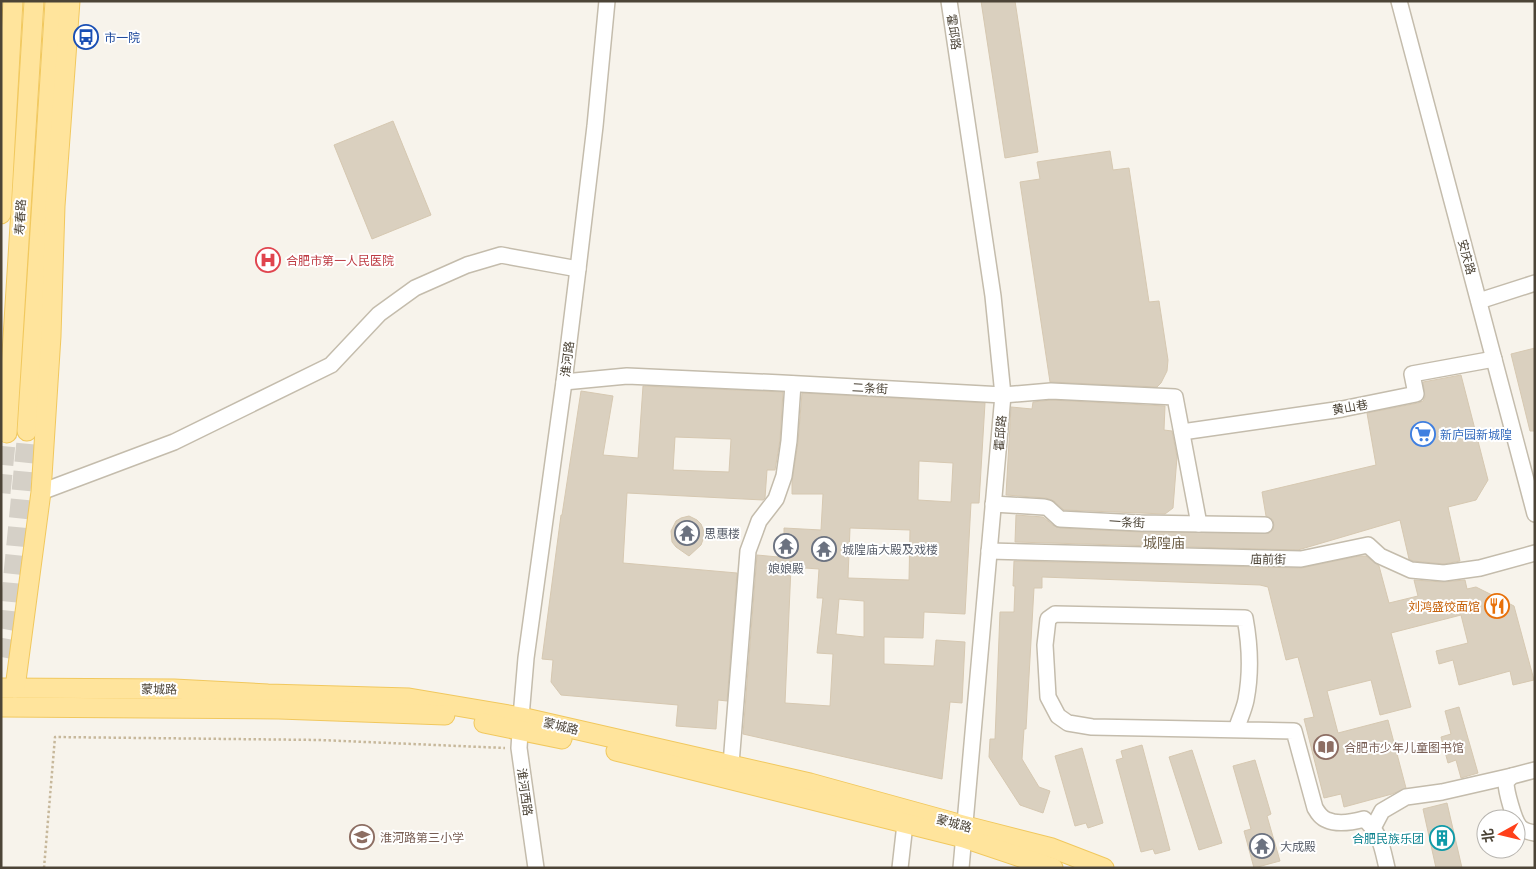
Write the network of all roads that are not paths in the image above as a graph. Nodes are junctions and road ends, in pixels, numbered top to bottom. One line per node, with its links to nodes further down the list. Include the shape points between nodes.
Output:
1 (13, 1): 8 (main road)
2 (34, 1): 17 (main road, 寿春路)
3 (55, 1): 16 (main road, 寿春路)
4 (70, 1): 19 (main road, via 55,206)
5 (607, 1): 9 (street, 淮河路)
6 (949, 1): 15 (street, 霍邱路, via 993,296)
7 (1400, 1): 11 (street, 安庆路)
8 (1, 214)
9 (578, 269): 13 (street, 淮河路); 19 (street, via 501,256 467,265 415,288 379,314 331,365 174,442)
10 (1535, 283): 11 (street)
11 (1479, 301): 12 (street, 安庆路)
12 (1494, 359): 18 (street, 黄山巷, via 1412,374 1416,394 1342,409); 21 (street, 安庆路)
13 (564, 382): 14 (street, 二条街, via 627,376); 29 (street, 淮河路, via 526,658)
14 (794, 384): 15 (street, 二条街); 30 (street, via 784,476 776,499 759,521 748,551)
15 (1003, 396): 18 (street, 二条街, via 1051,391 1175,397); 20 (street, 霍邱路)
16 (27, 431)
17 (8, 432)
18 (1182, 432): 22 (street)
19 (41, 492): 26 (main road)
20 (993, 504): 22 (street, 一条街, via 1048,508 1060,519); 24 (street, 霍邱路)
21 (1535, 514)
22 (1199, 524): 23 (street, 一条街)
23 (1264, 525)
24 (989, 551): 25 (street, 庙前街, via 1301,559 1368,545 1380,556 1411,570 1444,573 1480,568); 35 (street, 霍邱路)
25 (1535, 553)
26 (8, 688): 29 (main road, 蒙城路, via 174,689 409,698)
27 (1, 707): 29 (main road, 蒙城路, via 443,714)
28 (1236, 730): 28 (street, via 1092,727 1068,723 1058,716 1048,697 1045,645 1048,619 1055,614 1245,618 1249,671 1246,702); 34 (street, via 1294,731 1315,808 1321,816 1327,821 1364,819)
29 (520, 731): 30 (main road, 蒙城路); 33 (main road, 蒙城路, via 589,744); 37 (street, 淮河西路)
30 (731, 764): 35 (main road, 蒙城路, via 810,782)
31 (1535, 770): 32 (street)
32 (1512, 776): 34 (street, via 1406,798 1382,811); 36 (street, via 1506,786 1519,826)
33 (906, 824): 35 (main road, 蒙城路); 38 (street)
34 (1374, 828): 42 (street)
35 (965, 832): 39 (street, 霍邱路); 40 (main road, 蒙城路); 41 (main road, 蒙城路, via 1052,848)
36 (1535, 833)
37 (536, 868)
38 (900, 868)
39 (961, 868)
40 (1053, 868)
41 (1104, 868)
42 (1387, 868)

